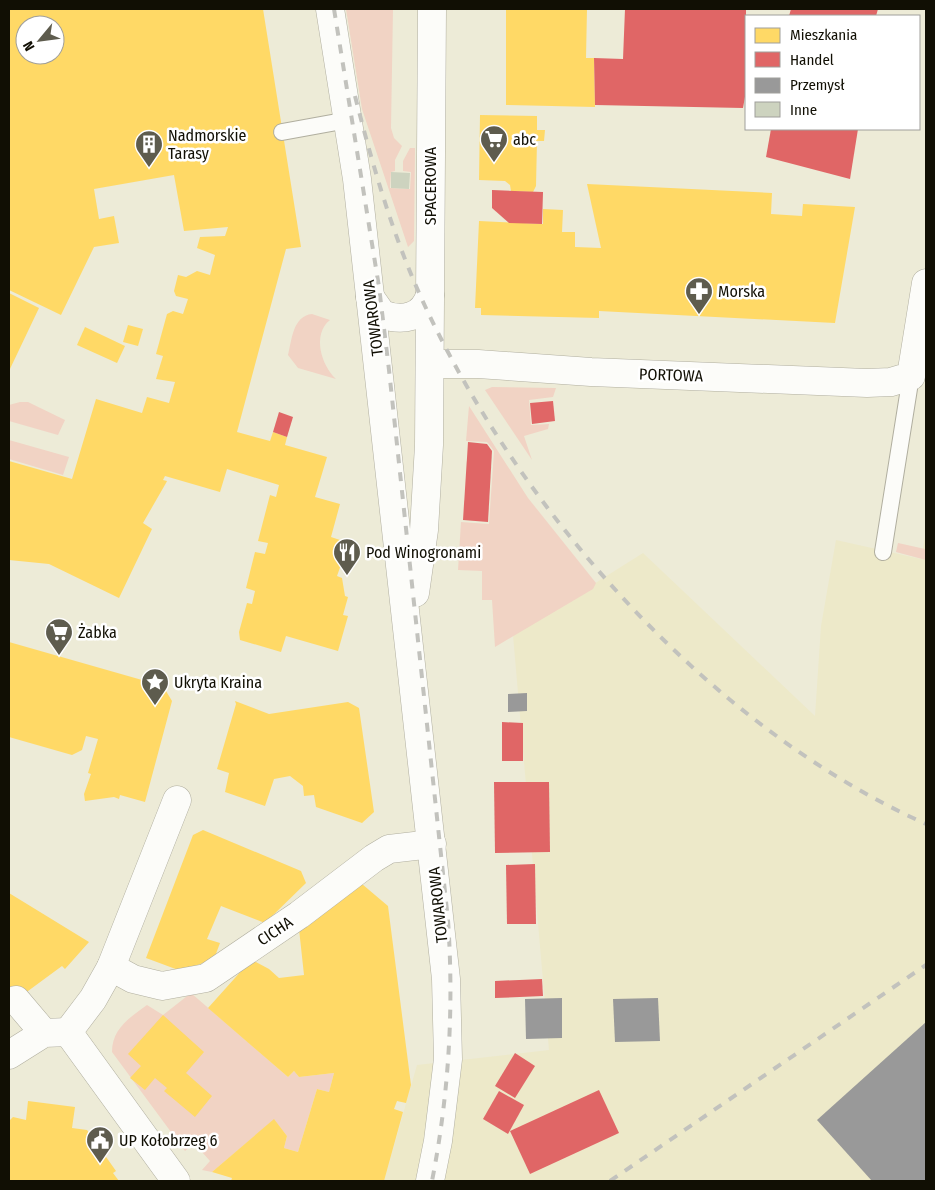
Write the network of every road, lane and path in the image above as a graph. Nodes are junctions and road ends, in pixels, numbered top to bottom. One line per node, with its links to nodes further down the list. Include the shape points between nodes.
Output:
1 (330, 9): 3 (street, TOWAROWA)
2 (432, 9): 6 (street, SPACEROWA)
3 (348, 120): 4 (lane); 7 (street, TOWAROWA)
4 (282, 132)
5 (926, 283): 9 (street)
6 (430, 295): 7 (street, via 419,312 397,319 382,314); 8 (street, SPACEROWA)
7 (370, 297): 11 (street, TOWAROWA)
8 (430, 364): 9 (street, PORTOWA, via 868,384); 11 (street, TOWAROWA, via 424,530)
9 (911, 376): 10 (lane)
10 (884, 552)
11 (409, 629): 13 (street, TOWAROWA)
12 (177, 800): 14 (street)
13 (423, 846): 14 (street, CICHA, via 390,849 374,858 206,978 162,986 133,979); 19 (street, TOWAROWA, via 436,889 446,979 448,1059)
14 (111, 967): 16 (street, via 92,999)
15 (16, 1000): 16 (street)
16 (56, 1032): 17 (street); 18 (street)
17 (9, 1054)
18 (176, 1181)
19 (430, 1181)

